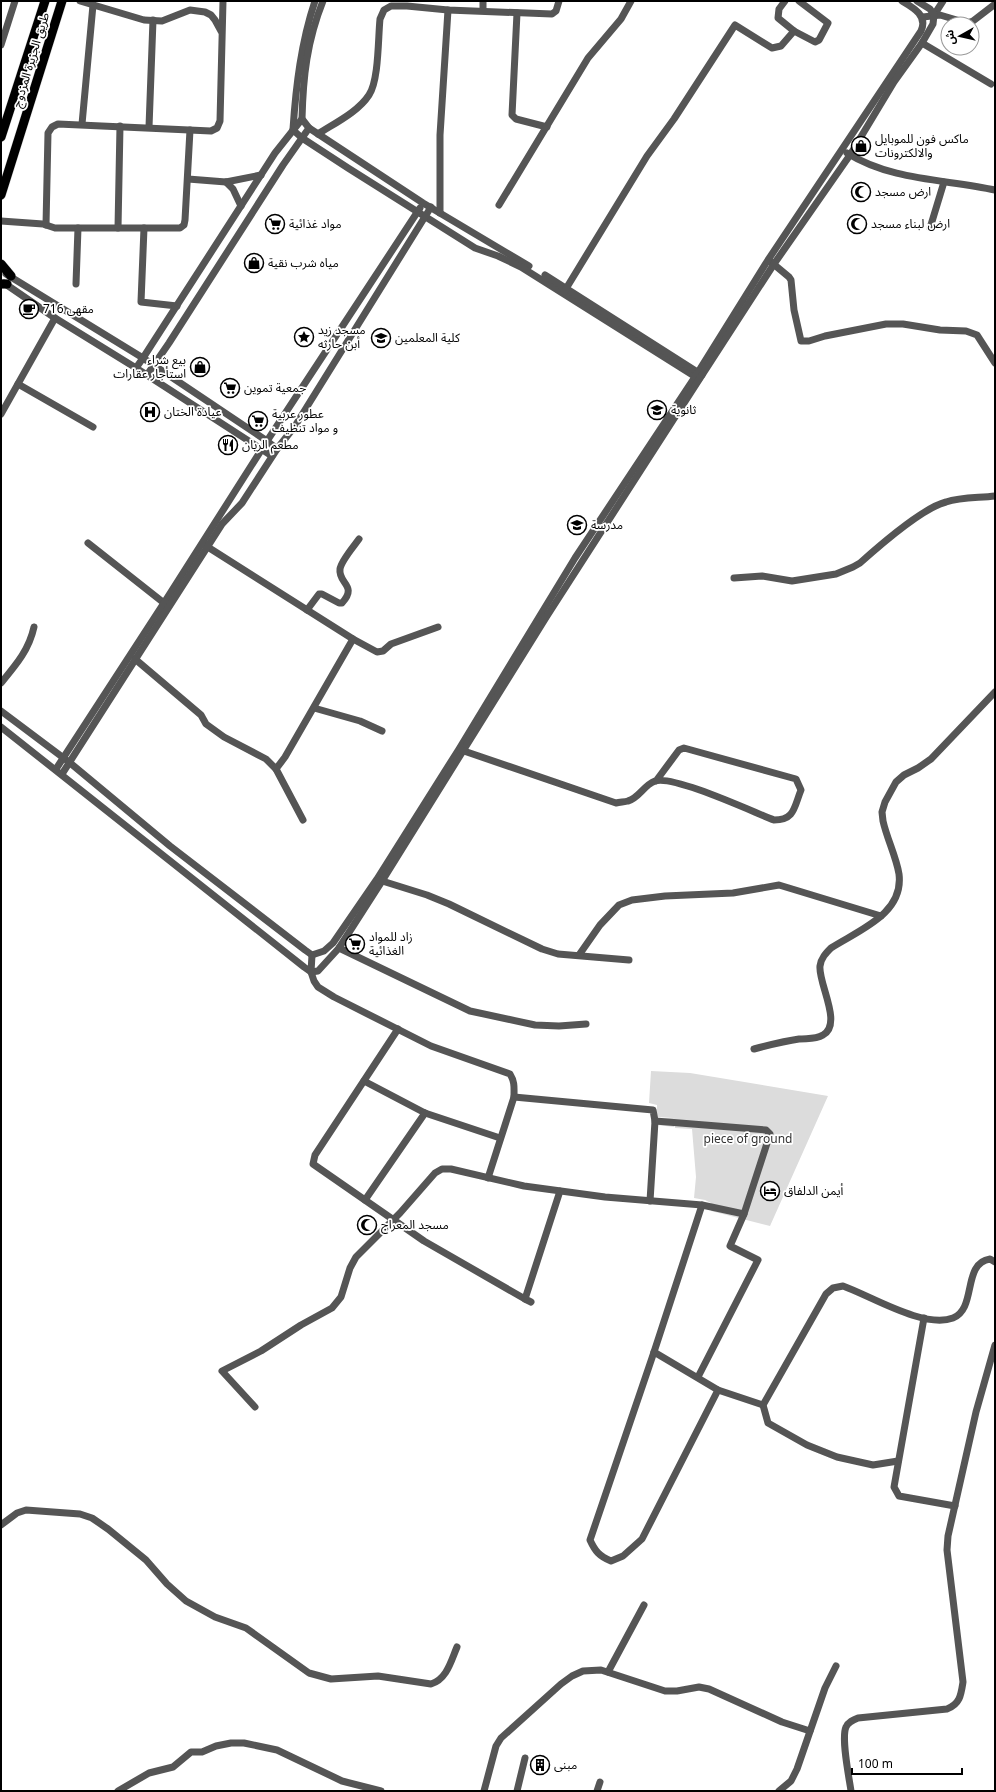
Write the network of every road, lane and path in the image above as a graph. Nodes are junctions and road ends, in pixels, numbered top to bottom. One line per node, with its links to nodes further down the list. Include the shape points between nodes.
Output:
1 (15, 1): 28 (street)
2 (45, 1): 39 (main road, طريق الجزيرة المزدوج)
3 (62, 1): 48 (main road, طريق الجزيرة المزدوج)
4 (80, 1): 18 (street)
5 (223, 1): 25 (street)
6 (315, 1): 37 (street, via 307,23 301,54)
7 (322, 1): 30 (street, via 313,26 306,60)
8 (483, 1): 20 (street)
9 (559, 1): 21 (street, via 556,11 552,14)
10 (631, 1): 34 (street, via 621,19 588,58)
11 (785, 1): 26 (street, via 779,9 778,18)
12 (799, 1): 26 (street, via 828,21 828,25 815,42)
13 (902, 1): 23 (street)
14 (917, 1): 22 (street, via 930,9)
15 (943, 1): 22 (street)
16 (407, 3): 19 (street); 38 (street, via 384,10 380,19 375,84 369,95 358,106)
17 (995, 4): 22 (street, via 967,23)
18 (93, 5): 24 (street, via 144,20); 31 (street)
19 (448, 10): 20 (street); 54 (street, via 440,135)
20 (483, 10): 21 (street)
21 (517, 13): 34 (street, via 512,115 516,119)
22 (934, 15): 23 (street); 27 (street, via 933,24)
23 (923, 17): 41 (street, via 923,26 915,41)
24 (153, 20): 25 (street, via 162,21 190,10 198,11 211,15); 33 (street)
25 (221, 31): 36 (street, via 220,121 217,128 211,131)
26 (794, 31): 67 (street, via 781,46 772,48 735,25 647,156)
27 (922, 43): 29 (street); 42 (street, via 894,82)
28 (1, 45)
29 (991, 84)
30 (302, 120): 35 (street); 37 (street)
31 (82, 124): 32 (street); 57 (street, via 58,124 48,133)
32 (120, 126): 33 (street); 59 (street)
33 (149, 127): 36 (street)
34 (547, 127): 50 (street)
35 (309, 128): 38 (street); 40 (street)
36 (190, 130): 44 (street)
37 (293, 130): 40 (street); 43 (street)
38 (318, 134): 49 (street)
39 (1, 136)
40 (302, 138): 53 (street); 72 (street)
41 (842, 150): 42 (street); 62 (street)
42 (850, 155): 46 (street, via 872,166); 62 (street)
43 (261, 176): 45 (street); 51 (street)
44 (188, 180): 45 (street); 60 (street, via 184,225 176,229)
45 (226, 182): 51 (street, via 233,189)
46 (944, 182): 47 (street); 61 (street)
47 (994, 188)
48 (1, 195)
49 (423, 203): 52 (street); 53 (street)
50 (499, 205)
51 (241, 206): 68 (street)
52 (430, 207): 54 (street); 55 (street)
53 (418, 212): 55 (street); 79 (street)
54 (440, 213): 67 (street)
55 (425, 216): 67 (street, via 475,248 510,261); 80 (street, via 295,426)
56 (1, 221): 57 (street)
57 (46, 225): 58 (street, via 52,228)
58 (78, 228): 59 (street); 66 (street)
59 (118, 228): 60 (street)
60 (144, 228): 68 (street, via 141,302)
61 (930, 228)
62 (771, 262): 71 (street, via 791,280 801,341 886,324 966,331 977,335); 75 (street)
63 (1, 264): 65 (main road)
64 (1, 270): 65 (street)
65 (5, 281): 69 (street); 70 (street)
66 (76, 284)
67 (565, 290): 75 (street)
68 (177, 306): 70 (street)
69 (55, 318): 73 (street); 76 (street)
70 (143, 358): 72 (street); 73 (street)
71 (995, 363)
72 (153, 365): 74 (street); 79 (street)
73 (136, 368): 74 (street)
74 (147, 375): 81 (street)
75 (699, 376): 100 (street)
76 (18, 384): 77 (street); 78 (street)
77 (1, 414)
78 (93, 427)
79 (267, 441): 80 (street); 81 (street)
80 (277, 448): 82 (street)
81 (262, 449): 82 (street); 86 (street)
82 (272, 456): 86 (street, via 242,503)
83 (995, 496): 87 (street, via 946,502 935,506 860,563 836,574 792,581 762,576)
84 (359, 539): 89 (street, via 340,566 341,575 348,587 347,598 340,603 319,594)
85 (88, 544): 88 (street)
86 (204, 545): 88 (street); 89 (street); 93 (street)
87 (734, 578)
88 (164, 603): 101 (street)
89 (307, 610): 92 (street)
90 (438, 626): 92 (street, via 391,644 378,652)
91 (34, 627): 94 (street, via 31,640 22,657)
92 (353, 639): 96 (street)
93 (135, 659): 102 (street); 103 (street, via 201,715 206,724 224,737 266,759)
94 (1, 682)
95 (995, 692): 108 (street, via 931,759 904,775 890,792 882,812 899,873 899,886 894,903)
96 (314, 708): 99 (street, via 360,721); 103 (street)
97 (1, 711): 101 (street)
98 (1, 727): 104 (street)
99 (382, 731)
100 (461, 750): 105 (street, via 616,803 628,801); 107 (street)
101 (63, 757): 102 (street); 104 (street)
102 (69, 762): 104 (street); 110 (street, via 170,846)
103 (276, 769): 106 (street)
104 (59, 771): 113 (street)
105 (656, 781): 105 (street, via 680,784 774,820 784,820 790,816 800,790 796,779 684,748 679,750)
106 (303, 820)
107 (380, 880): 109 (street); 110 (street, via 333,943 324,951); 111 (street, via 444,902 542,949 558,954)
108 (881, 916): 111 (street, via 779,885 733,893 632,900 619,905 600,925); 116 (street, via 824,954 820,967 827,996 830,1026 824,1035 815,1039 793,1040)
109 (339, 948): 113 (street, via 318,971); 114 (street, via 470,1011 535,1025)
110 (312, 955): 113 (street)
111 (579, 955): 112 (street)
112 (629, 960)
113 (311, 972): 115 (street, via 318,987)
114 (586, 1024)
115 (398, 1029): 117 (street); 118 (street, via 431,1046 510,1074)
116 (754, 1049)
117 (364, 1081): 119 (street); 124 (street, via 313,1161 315,1167)
118 (514, 1096): 120 (street, via 653,1110); 121 (street)
119 (425, 1113): 121 (street); 124 (street)
120 (655, 1121): 125 (street); 127 (street, via 768,1131 770,1134)
121 (500, 1138): 122 (street)
122 (488, 1178): 123 (street); 128 (street, via 451,1169 435,1173)
123 (560, 1191): 125 (street); 128 (street, via 528,1300 424,1241)
124 (365, 1200): 128 (street)
125 (650, 1201): 126 (street)
126 (702, 1205): 127 (street); 132 (street)
127 (744, 1214): 133 (street, via 730,1246 758,1260)
128 (394, 1220): 136 (street, via 352,1262 341,1297 332,1308 305,1322 261,1351 222,1371)
129 (995, 1262): 130 (street, via 990,1259 980,1263 959,1315 952,1319)
130 (924, 1318): 135 (street, via 843,1286 833,1288 826,1294); 137 (street)
131 (995, 1346): 138 (street, via 976,1412)
132 (654, 1352): 133 (street); 134 (street, via 590,1540 601,1557 611,1561 623,1556 642,1539)
133 (698, 1377): 134 (street)
134 (718, 1390): 135 (street)
135 (763, 1406): 137 (street, via 768,1423 807,1445 837,1457 873,1465)
136 (255, 1407)
137 (898, 1461): 138 (street, via 894,1486 899,1496)
138 (955, 1506): 153 (street, via 946,1550 963,1682 961,1697 955,1706 947,1709 850,1721 844,1737)
139 (1, 1525): 141 (street, via 16,1513 26,1510 80,1514 92,1518 146,1560 167,1584 186,1600 215,1617 246,1628 295,1665 320,1677 344,1679 378,1676 431,1684 438,1682 444,1675)
140 (644, 1605): 143 (street)
141 (457, 1647)
142 (836, 1666): 144 (street, via 825,1688)
143 (608, 1672): 144 (street, via 665,1691 699,1687 710,1689 782,1722); 149 (street, via 590,1670 572,1676 509,1729 496,1746)
144 (810, 1731): 152 (street, via 792,1780)
145 (525, 1758): 150 (street)
146 (600, 1782): 151 (street)
147 (118, 1791): 148 (street, via 149,1773 173,1767 191,1752 202,1752 231,1743 277,1750 342,1781)
148 (381, 1791)
149 (484, 1791)
150 (517, 1791)
151 (597, 1791)
152 (779, 1791)
153 (851, 1791)

